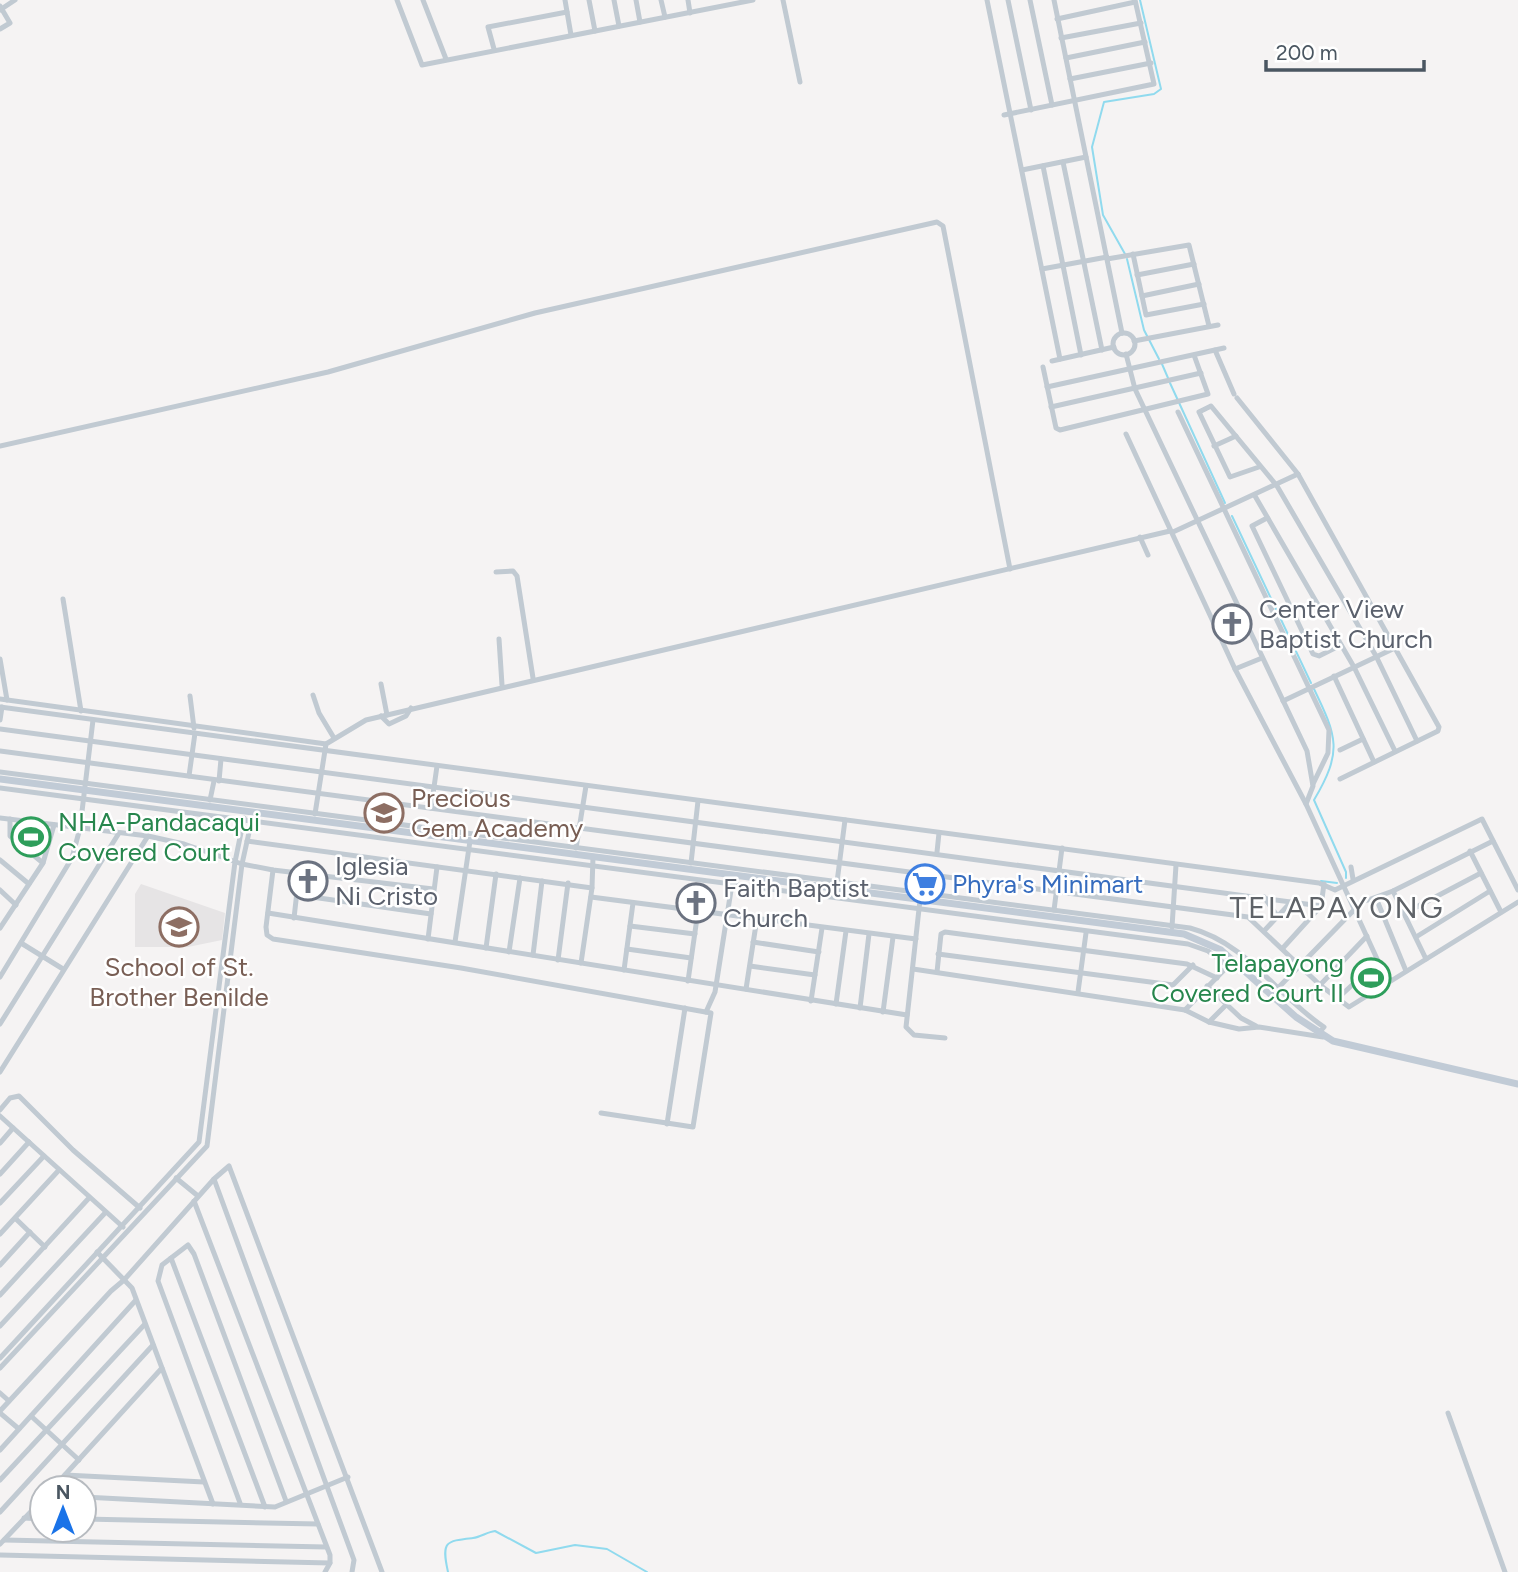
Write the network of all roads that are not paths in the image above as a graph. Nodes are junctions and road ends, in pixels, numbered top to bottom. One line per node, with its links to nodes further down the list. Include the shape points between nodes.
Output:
1 (15, 0): 17 (street)
2 (397, 0): 32 (street, via 422,65)
3 (424, 0): 32 (street)
4 (565, 0): 18 (street)
5 (589, 0): 26 (street)
6 (614, 0): 24 (street)
7 (636, 0): 22 (street)
8 (661, 0): 20 (street)
9 (688, 0): 19 (street)
10 (753, 0): 19 (street)
11 (783, 0): 35 (street)
12 (987, 0): 39 (street)
13 (1008, 0): 38 (street)
14 (1030, 0): 37 (street)
15 (1054, 0): 21 (street)
16 (1135, 1): 21 (street); 23 (street)
17 (1, 8): 25 (street, via 10,23)
18 (567, 12): 27 (street); 30 (street, via 488,27)
19 (690, 13): 20 (street)
20 (665, 16): 22 (street)
21 (1057, 19): 28 (street)
22 (640, 22): 24 (street)
23 (1140, 23): 28 (street); 29 (street)
24 (619, 26): 26 (street)
25 (0, 29)
26 (595, 31): 27 (street)
27 (571, 35): 30 (street)
28 (1061, 38): 31 (street)
29 (1145, 42): 31 (street); 33 (street)
30 (494, 50): 32 (street)
31 (1066, 58): 34 (street)
32 (446, 59)
33 (1150, 63): 34 (street); 36 (street, via 1154,84)
34 (1070, 79): 36 (street)
35 (800, 82)
36 (1075, 101): 37 (street); 40 (street)
37 (1052, 105): 38 (street)
38 (1031, 110): 39 (street)
39 (1007, 115): 43 (street)
40 (1086, 157): 41 (street); 45 (street)
41 (1063, 162): 42 (street); 46 (street)
42 (1043, 166): 43 (street); 48 (street)
43 (1022, 170): 49 (street)
44 (1128, 255): 45 (street); 47 (street, via 1186,244); 50 (street)
45 (1107, 258): 46 (street); 56 (street)
46 (1084, 261): 48 (street); 60 (street)
47 (1194, 264): 50 (street); 51 (street)
48 (1063, 265): 49 (street); 63 (street)
49 (1042, 269): 65 (street)
50 (1137, 275): 52 (street)
51 (1199, 284): 52 (street); 53 (street)
52 (1142, 296): 53 (street, via 1148,316)
53 (1204, 304): 55 (street)
54 (1217, 325): 55 (street)
55 (1209, 326): 57 (street)
56 (1122, 333): 57 (street); 58 (street, via 1114,339)
57 (1134, 341): 62 (street)
58 (1114, 347): 60 (street); 62 (street)
59 (1224, 348): 61 (street)
60 (1102, 350): 63 (street)
61 (1215, 350): 64 (street); 80 (street, via 1235,396)
62 (1126, 354): 68 (street)
63 (1081, 355): 65 (street)
64 (1194, 355): 68 (street); 69 (street)
65 (1060, 359): 66 (street)
66 (1052, 361)
67 (1043, 367): 70 (street)
68 (1129, 369): 70 (street); 71 (street)
69 (1202, 373): 71 (street); 73 (street, via 1208,394)
70 (1047, 387): 72 (street)
71 (1135, 389): 72 (street); 73 (street)
72 (1051, 407): 73 (street, via 1060,430)
73 (1145, 408): 85 (street)
74 (1178, 412): 83 (street)
75 (1126, 434): 86 (street)
76 (1236, 436): 78 (street); 78 (street, via 1211,406 1199,414); 79 (street)
77 (0, 446): 89 (street, via 328,372 535,313 937,222 943,226)
78 (1214, 446): 79 (street, via 1230,478)
79 (1259, 467): 81 (street)
80 (1298, 474): 81 (street); 94 (street)
81 (1277, 486): 82 (street); 95 (street)
82 (1255, 496): 83 (street); 84 (street)
83 (1223, 510): 85 (street); 104 (street)
84 (1267, 518): 93 (street); 93 (street, via 1252,526 1312,654 1318,656)
85 (1198, 519): 86 (street); 96 (street)
86 (1172, 532): 87 (street); 99 (street)
87 (1140, 537): 88 (street); 89 (street)
88 (1148, 555)
89 (1010, 569): 101 (street, via 668,651)
90 (496, 572): 101 (street, via 513,571 517,576)
91 (64, 599): 110 (street)
92 (499, 639): 103 (street)
93 (1341, 645): 98 (street)
94 (1397, 647): 95 (street); 118 (street, via 1439,729)
95 (1376, 656): 98 (street); 118 (street)
96 (1262, 658): 99 (street); 108 (street)
97 (0, 659): 107 (street)
98 (1354, 667): 100 (street); 123 (street)
99 (1235, 669): 144 (street)
100 (1334, 676): 104 (street); 117 (street)
101 (533, 678): 103 (street)
102 (381, 684): 111 (street)
103 (502, 685): 111 (street, via 411,708 406,716 389,724)
104 (1308, 689): 108 (street); 136 (street, via 1329,730 1330,743)
105 (313, 695): 116 (street)
106 (190, 696): 115 (street)
107 (3, 699): 110 (street)
108 (1283, 701): 136 (street, via 1307,751)
109 (1, 707): 112 (street); 113 (street)
110 (81, 711): 115 (street)
111 (384, 715): 116 (street, via 361,721)
112 (0, 720)
113 (93, 720): 115 (street); 119 (street)
114 (0, 729): 119 (street)
115 (195, 731): 120 (street); 124 (street)
116 (334, 738): 120 (street)
117 (1363, 739): 121 (street); 126 (street)
118 (1417, 741): 123 (street)
119 (89, 742): 124 (street); 127 (street)
120 (326, 747): 128 (street); 130 (street)
121 (1340, 750)
122 (0, 751): 127 (street)
123 (1395, 751): 126 (street)
124 (191, 756): 125 (street); 131 (street)
125 (221, 759): 130 (street); 134 (street)
126 (1374, 762): 133 (street)
127 (87, 764): 131 (street); 137 (street)
128 (437, 766): 135 (street); 138 (street)
129 (0, 772): 137 (street)
130 (321, 772): 138 (street); 140 (street)
131 (189, 776): 134 (street)
132 (0, 779): 137 (street)
133 (1340, 779)
134 (216, 781): 140 (street); 142 (street)
135 (586, 786): 143 (street); 145 (street)
136 (1313, 786): 144 (street)
137 (85, 787): 141 (street); 142 (street); 147 (street)
138 (434, 787): 145 (street); 146 (street)
139 (0, 788): 141 (street)
140 (318, 794): 146 (street); 148 (street)
141 (83, 800): 151 (street); 156 (street)
142 (210, 800): 148 (street)
143 (698, 801): 152 (street); 154 (street)
144 (1306, 804): 195 (street)
145 (583, 806): 154 (street); 157 (street)
146 (430, 808): 157 (street)
147 (249, 812): 151 (street); 153 (street); 163 (street)
148 (315, 814): 169 (street)
149 (0, 818): 150 (street)
150 (10, 819): 155 (street); 175 (street, via 10,836)
151 (244, 820): 153 (street); 161 (street)
152 (845, 820): 159 (street); 165 (street)
153 (251, 821): 162 (street); 168 (street)
154 (696, 823): 165 (street); 166 (street)
155 (54, 825): 156 (street); 175 (street)
156 (80, 828): 158 (street); 247 (street, via 72,858)
157 (581, 829): 166 (street); 169 (street)
158 (119, 833): 160 (street); 256 (street)
159 (939, 833): 167 (street); 171 (street)
160 (148, 836): 176 (street); 267 (street)
161 (241, 841): 162 (street); 176 (street)
162 (248, 841): 176 (street); 179 (street)
163 (470, 841): 168 (street); 169 (street)
164 (1493, 841): 170 (street); 191 (street, via 1479,819); 203 (street)
165 (844, 842): 171 (street); 174 (street)
166 (694, 843): 174 (street); 177 (street)
167 (1062, 848): 178 (street); 183 (street)
168 (470, 850): 180 (street); 184 (street)
169 (576, 851): 172 (street); 177 (street)
170 (1470, 851): 185 (street); 204 (street)
171 (937, 852): 183 (street)
172 (593, 857): 180 (street); 188 (street)
173 (0, 860): 196 (street)
174 (841, 862): 189 (street); 193 (street)
175 (43, 863): 196 (street)
176 (239, 863): 182 (street); 299 (street)
177 (691, 863): 193 (street)
178 (1176, 865): 198 (street); 199 (street)
179 (438, 867): 184 (street); 201 (street)
180 (593, 867): 197 (street); 200 (street)
181 (1351, 867): 191 (street)
182 (273, 870): 186 (street); 224 (street)
183 (1060, 870): 199 (street); 206 (street)
184 (464, 872): 187 (street); 245 (street)
185 (1480, 873): 205 (street); 225 (street)
186 (299, 874): 201 (street); 208 (street)
187 (496, 874): 190 (street); 248 (street)
188 (732, 874): 197 (street); 212 (street)
189 (933, 876): 206 (street); 207 (street)
190 (520, 878): 192 (street); 252 (street)
191 (1353, 879): 195 (street)
192 (542, 881): 194 (street); 255 (street)
193 (837, 882): 207 (street)
194 (568, 883): 200 (street); 259 (street)
195 (1344, 883): 198 (street, via 1335,890); 218 (street)
196 (29, 884): 216 (street)
197 (732, 884): 220 (street); 227 (street)
198 (1324, 884): 217 (street)
199 (1174, 885): 210 (street); 219 (street)
200 (592, 888): 209 (street)
201 (433, 889): 226 (street)
202 (0, 890): 216 (street)
203 (1518, 890)
204 (1394, 891): 211 (street); 225 (street)
205 (1490, 891): 223 (street); 242 (street)
206 (1056, 892): 219 (street); 221 (street)
207 (932, 894): 221 (street)
208 (298, 895): 226 (street); 229 (street)
209 (591, 897): 215 (street); 261 (street)
210 (1264, 898): 213 (street); 228 (street)
211 (1376, 898): 218 (street); 269 (street)
212 (920, 900): 220 (street); 262 (street, via 1184,934 1209,942)
213 (1292, 901): 217 (street); 228 (street)
214 (1518, 902): 223 (street)
215 (633, 903): 222 (street); 232 (street)
216 (16, 905): 231 (street)
217 (1321, 906): 250 (street)
218 (1354, 907): 240 (street); 265 (street)
219 (1173, 908): 233 (street); 236 (street, via 1248,917)
220 (919, 910): 237 (street); 244 (street)
221 (1054, 910): 233 (street)
222 (698, 911): 227 (street); 238 (street)
223 (1501, 912): 258 (street)
224 (268, 913): 229 (street); 288 (street, via 267,933 273,939)
225 (1405, 913): 242 (street)
226 (431, 914): 243 (street)
227 (727, 915): 230 (street); 277 (street)
228 (1278, 917): 236 (street)
229 (294, 918): 243 (street)
230 (757, 918): 234 (street); 246 (street)
231 (1, 925)
232 (630, 926): 238 (street); 249 (street)
233 (1172, 927): 280 (street, via 1219,937)
234 (822, 928): 235 (street); 253 (street)
235 (846, 931): 239 (street); 286 (street)
236 (1264, 931): 250 (street)
237 (1086, 933): 251 (street); 262 (street, via 1188,944)
238 (695, 934): 257 (street)
239 (869, 934): 241 (street); 289 (street)
240 (1367, 936): 260 (street); 278 (street)
241 (894, 937): 244 (street); 292 (street)
242 (1416, 937): 258 (street)
243 (428, 939): 245 (street)
244 (916, 939): 266 (street)
245 (455, 942): 248 (street)
246 (753, 942): 253 (street); 264 (street)
247 (21, 943): 256 (street); 273 (street)
248 (486, 948): 252 (street)
249 (627, 949): 257 (street); 268 (street)
250 (1282, 949): 265 (street)
251 (1084, 950): 254 (street, via 945,932); 263 (street); 271 (street)
252 (509, 951): 255 (street)
253 (819, 952): 272 (street)
254 (938, 954): 270 (street); 271 (street)
255 (533, 955): 259 (street)
256 (43, 956): 267 (street); 295 (street)
257 (691, 958): 276 (street)
258 (1426, 959): 269 (street)
259 (558, 960): 261 (street)
260 (1378, 961): 275 (street); 284 (street)
261 (581, 963): 268 (street)
262 (1231, 963): 274 (street); 283 (street)
263 (1193, 965): 271 (street, via 1173,985); 274 (street)
264 (750, 966): 272 (street); 281 (street)
265 (1300, 966): 278 (street); 280 (street)
266 (913, 969): 270 (street); 293 (street)
267 (63, 970): 300 (street)
268 (624, 970): 276 (street)
269 (1406, 971): 275 (street)
270 (937, 972): 282 (street)
271 (1081, 972): 282 (street)
272 (815, 975): 285 (street)
273 (0, 977)
274 (1217, 978): 279 (street)
275 (1390, 980): 284 (street, via 1355,1005 1349,1007)
276 (688, 981): 277 (street)
277 (716, 985): 281 (street); 291 (street)
278 (1320, 985): 284 (street)
279 (1207, 986): 287 (street); 290 (street)
280 (1278, 988): 283 (street); 297 (street, via 1324,1027)
281 (746, 989): 285 (street)
282 (1078, 992): 290 (street)
283 (1272, 995): 297 (street)
284 (1337, 999)
285 (811, 1001): 286 (street)
286 (836, 1004): 289 (street)
287 (1226, 1005): 294 (street); 296 (street)
288 (685, 1008): 291 (street); 305 (street)
289 (860, 1008): 292 (street)
290 (1185, 1010): 294 (street)
291 (706, 1012): 305 (street, via 712,1016 695,1124)
292 (883, 1012): 293 (street)
293 (907, 1015): 298 (street, via 911,1035)
294 (1209, 1022): 296 (street, via 1239,1029)
295 (0, 1024)
296 (1259, 1027): 297 (street)
297 (1323, 1035): 301 (street, via 1343,1044)
298 (945, 1038)
299 (213, 1068): 312 (street, via 201,1136); 314 (street, via 207,1146)
300 (0, 1072)
301 (1518, 1084)
302 (0, 1110): 318 (street, via 10,1098 19,1096 72,1150)
303 (601, 1113): 305 (street)
304 (0, 1116): 306 (street)
305 (667, 1124)
306 (13, 1128): 307 (street); 308 (street)
307 (29, 1142): 309 (street); 311 (street)
308 (0, 1143)
309 (44, 1156): 310 (street); 317 (street)
310 (59, 1170): 315 (street); 320 (street)
311 (0, 1174)
312 (171, 1174): 314 (street); 318 (street)
313 (214, 1179): 316 (street); 350 (street, via 229,1166); 353 (street)
314 (177, 1180): 316 (street); 327 (street)
315 (89, 1198): 319 (street); 324 (street)
316 (196, 1199): 329 (street); 354 (street)
317 (0, 1203)
318 (140, 1208): 321 (street)
319 (105, 1213): 321 (street); 333 (street)
320 (15, 1218): 322 (street); 323 (street)
321 (123, 1227): 325 (street)
322 (30, 1231): 324 (street); 328 (street)
323 (0, 1234)
324 (45, 1247): 330 (street)
325 (97, 1252): 327 (street); 335 (street)
326 (171, 1258): 356 (street, via 191,1246); 357 (street, via 159,1271 158,1281); 359 (street)
327 (104, 1259): 329 (street); 335 (street)
328 (0, 1265)
329 (124, 1280): 331 (street); 339 (street)
330 (0, 1295)
331 (136, 1300): 332 (street); 342 (street)
332 (145, 1324): 334 (street); 344 (street)
333 (0, 1325)
334 (153, 1345): 337 (street); 345 (street)
335 (2, 1356): 336 (street)
336 (0, 1367)
337 (162, 1368): 347 (street); 352 (street)
338 (0, 1393): 339 (street)
339 (9, 1401): 340 (street)
340 (0, 1412): 343 (street)
341 (1448, 1413): 373 (street)
342 (31, 1416): 343 (street); 344 (street)
343 (19, 1429): 346 (street)
344 (46, 1430): 345 (street); 351 (street)
345 (63, 1444): 347 (street); 360 (street)
346 (0, 1450)
347 (79, 1460): 348 (street)
348 (66, 1474)
349 (98, 1477): 352 (street)
350 (348, 1477): 353 (street); 370 (street)
351 (0, 1480)
352 (204, 1482): 358 (street)
353 (328, 1485): 354 (street); 372 (street, via 354,1560)
354 (307, 1492): 356 (street); 365 (street)
355 (98, 1498): 358 (street)
356 (286, 1501): 359 (street)
357 (240, 1503): 358 (street); 359 (street)
358 (213, 1504)
359 (265, 1507)
360 (0, 1512)
361 (28, 1514): 362 (street)
362 (24, 1518): 363 (street); 366 (street)
363 (28, 1518)
364 (98, 1520): 365 (street)
365 (318, 1524): 367 (street)
366 (2, 1542): 367 (street)
367 (326, 1546): 369 (street)
368 (0, 1555): 369 (street)
369 (331, 1563): 371 (street)
370 (379, 1570)
371 (326, 1572)
372 (352, 1572)
373 (1505, 1572)

